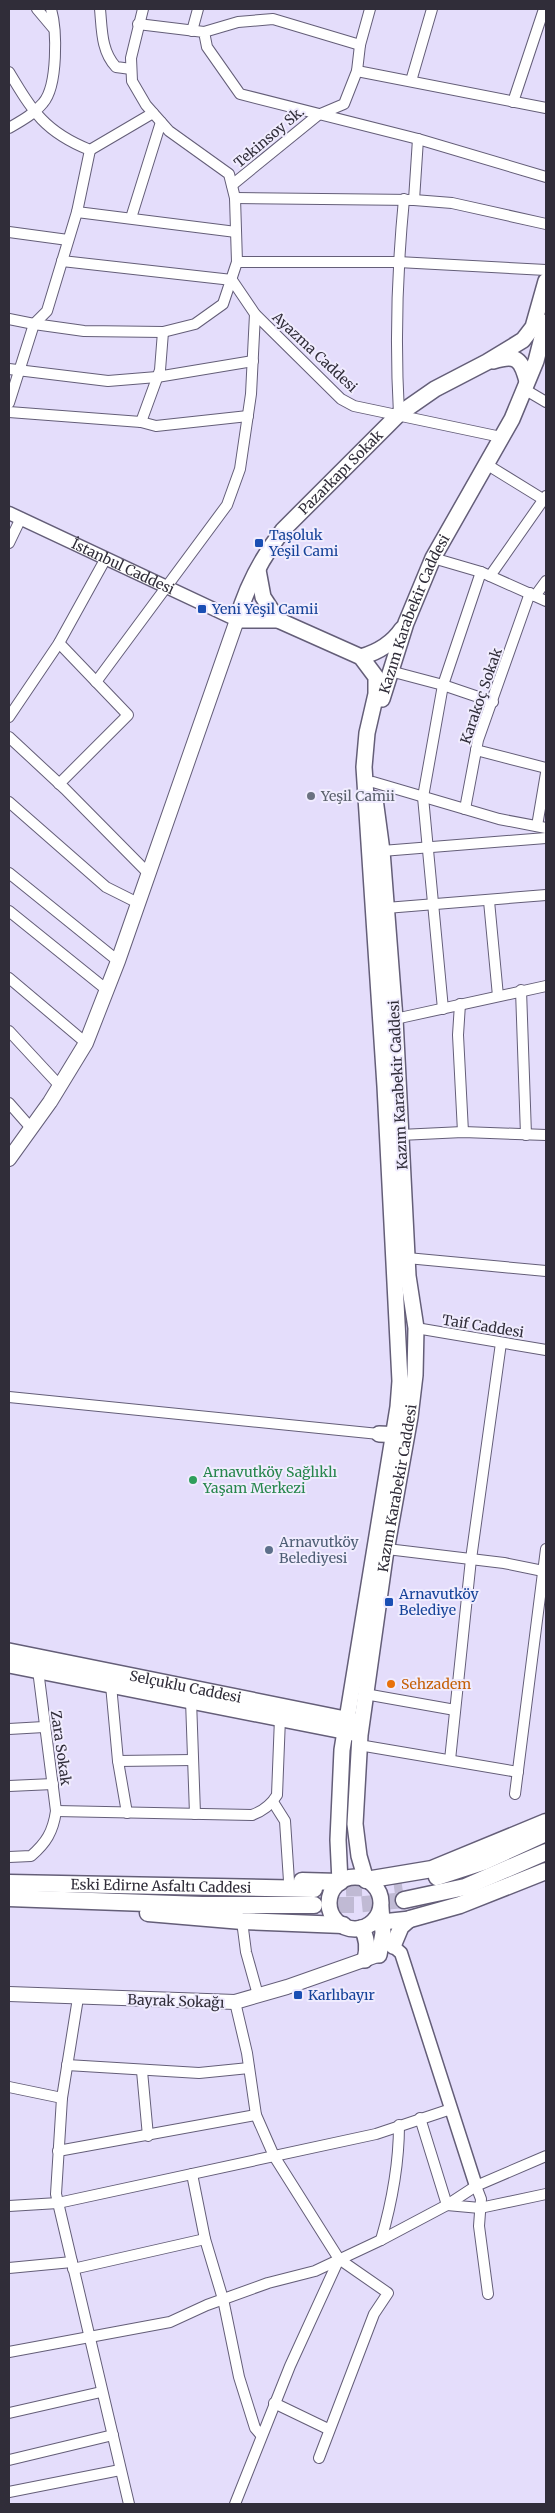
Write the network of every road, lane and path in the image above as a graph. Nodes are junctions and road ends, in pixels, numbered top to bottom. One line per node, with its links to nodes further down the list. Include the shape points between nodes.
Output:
1 (37, 9): 10 (street)
2 (51, 9): 10 (street)
3 (100, 9): 14 (street, via 109,59 116,67)
4 (143, 9): 9 (street)
5 (198, 9): 11 (street)
6 (370, 9): 13 (street, Tekinsoy Sk.)
7 (432, 9): 17 (street)
8 (544, 9): 18 (street)
9 (138, 24): 11 (street); 14 (street)
10 (53, 28): 20 (street, via 52,86 45,102)
11 (192, 30): 12 (street)
12 (204, 32): 13 (street, via 238,22 273,19); 22 (street, via 207,47 240,94)
13 (360, 44): 15 (street, Tekinsoy Sk.)
14 (132, 69): 21 (street, via 132,81)
15 (356, 71): 17 (street); 22 (street, Tekinsoy Sk., via 344,104)
16 (9, 72): 20 (street)
17 (412, 81): 18 (street)
18 (512, 102): 19 (street)
19 (546, 108)
20 (34, 112): 24 (street); 26 (street, via 65,140)
21 (153, 113): 23 (street); 26 (street)
22 (318, 114): 25 (street); 28 (street, Tekinsoy Sk.)
23 (161, 122): 28 (street, via 229,174); 32 (street)
24 (9, 128)
25 (418, 139): 27 (street); 30 (street)
26 (90, 150): 31 (street)
27 (546, 177)
28 (232, 185): 29 (street)
29 (235, 198): 30 (street); 35 (street)
30 (409, 200): 33 (street, via 452,203); 39 (street)
31 (77, 212): 32 (street); 36 (street)
32 (131, 218): 35 (street)
33 (546, 224)
34 (9, 232): 36 (street)
35 (236, 232): 38 (street)
36 (68, 240): 37 (street)
37 (62, 261): 41 (street); 45 (street, via 47,311)
38 (237, 262): 39 (street); 41 (street)
39 (398, 262): 40 (street); 56 (street)
40 (546, 270)
41 (232, 280): 43 (street, Ayazma Caddesi); 46 (street, via 223,304 195,324)
42 (546, 281): 49 (main road, via 533,327 523,340)
43 (255, 314): 48 (street); 56 (street, Ayazma Caddesi, via 341,399 354,406)
44 (9, 319): 45 (street)
45 (34, 324): 46 (street, via 84,330); 50 (street)
46 (163, 332): 51 (street)
47 (545, 332): 52 (main road, Kazım Karabekir Caddesi)
48 (253, 361): 51 (street); 57 (street)
49 (487, 362): 52 (main road, via 505,357 518,360 523,366); 56 (main road, Pazarkapı Sokak, via 435,389)
50 (13, 370): 51 (street, via 108,380); 54 (street)
51 (157, 377): 58 (street)
52 (526, 385): 53 (street); 59 (main road, Kazım Karabekir Caddesi)
53 (546, 402)
54 (9, 403)
55 (9, 412): 58 (street)
56 (399, 414): 59 (street, Ayazma Caddesi); 66 (main road, Pazarkapı Sokak, via 283,530)
57 (248, 416): 58 (street, via 179,425 156,426); 69 (street, via 240,469 227,506)
58 (141, 422)
59 (501, 437): 60 (main road, Kazım Karabekir Caddesi)
60 (486, 464): 61 (street); 65 (main road, Kazım Karabekir Caddesi)
61 (545, 499): 67 (street)
62 (15, 516): 63 (street); 64 (street, İstanbul Caddesi)
63 (9, 543)
64 (106, 558): 69 (street, İstanbul Caddesi); 75 (street)
65 (433, 558): 67 (street); 74 (main road, Kazım Karabekir Caddesi)
66 (258, 570): 72 (main road, Pazarkapı Sokak); 73 (main road, via 263,597)
67 (486, 574): 70 (street); 79 (street)
68 (546, 581): 70 (street, Karakoç Sokak)
69 (167, 587): 72 (street, İstanbul Caddesi); 78 (street)
70 (533, 594): 71 (street); 80 (street, Karakoç Sokak)
71 (546, 601)
72 (237, 620): 73 (main road); 95 (main road)
73 (278, 620): 76 (main road)
74 (406, 623): 76 (main road, via 397,636 378,652); 77 (main road, Kazım Karabekir Caddesi)
75 (59, 643): 78 (street); 81 (street)
76 (361, 657): 128 (main road, Kazım Karabekir Caddesi, via 376,676 364,767 400,1358)
77 (390, 671): 79 (street); 86 (main road, Kazım Karabekir Caddesi, via 375,736)
78 (96, 682): 87 (street, via 128,715)
79 (443, 685): 80 (street); 88 (street)
80 (493, 702): 83 (street, Karakoç Sokak)
81 (9, 717)
82 (9, 737): 87 (street)
83 (476, 750): 84 (street); 90 (street, Karakoç Sokak)
84 (546, 768)
85 (546, 773): 91 (street)
86 (373, 782): 88 (street); 94 (main road, Kazım Karabekir Caddesi)
87 (59, 784): 95 (street)
88 (423, 797): 90 (street); 93 (street)
89 (9, 802): 99 (street, via 106,887)
90 (465, 809): 91 (street)
91 (543, 827): 92 (street)
92 (546, 837): 93 (street)
93 (428, 848): 94 (street); 100 (street)
94 (382, 851): 101 (main road, Kazım Karabekir Caddesi)
95 (148, 873): 99 (main road)
96 (9, 874): 103 (street)
97 (546, 895): 98 (street)
98 (489, 901): 100 (street); 108 (street)
99 (138, 903): 103 (main road)
100 (432, 905): 101 (street); 110 (street)
101 (386, 908): 111 (main road, Kazım Karabekir Caddesi)
102 (9, 911): 106 (street)
103 (118, 961): 106 (main road)
104 (9, 978): 113 (street)
105 (546, 986): 107 (street)
106 (107, 990): 113 (main road)
107 (521, 990): 108 (street); 120 (street)
108 (498, 996): 109 (street)
109 (460, 1004): 110 (street); 117 (street, via 458,1035)
110 (443, 1009): 111 (street)
111 (395, 1020): 118 (main road, Kazım Karabekir Caddesi)
112 (9, 1031): 114 (street)
113 (86, 1043): 114 (main road)
114 (60, 1086): 116 (main road)
115 (9, 1104): 116 (street)
116 (31, 1128): 121 (main road)
117 (463, 1132): 118 (street); 120 (street)
118 (400, 1135): 122 (main road, Kazım Karabekir Caddesi)
119 (546, 1135): 120 (street)
120 (526, 1136)
121 (9, 1158)
122 (407, 1258): 123 (street); 124 (main road, Kazım Karabekir Caddesi)
123 (546, 1271)
124 (416, 1328): 125 (street, Taif Caddesi); 128 (main road, Kazım Karabekir Caddesi, via 415,1375)
125 (501, 1343): 126 (street, Taif Caddesi); 131 (street)
126 (546, 1350)
127 (9, 1397): 128 (street)
128 (393, 1438): 129 (main road, Kazım Karabekir Caddesi); 144 (main road, Kazım Karabekir Caddesi)
129 (387, 1549): 131 (street); 138 (main road, Kazım Karabekir Caddesi)
130 (546, 1549): 132 (street)
131 (471, 1559): 132 (street); 140 (street)
132 (543, 1571): 148 (street)
133 (9, 1651): 136 (main road, Selçuklu Caddesi)
134 (9, 1664): 135 (main road, Selçuklu Caddesi)
135 (38, 1670): 136 (main road, Selçuklu Caddesi); 142 (street, Zara Sokak)
136 (90, 1674): 137 (main road, Selçuklu Caddesi); 144 (main road, Selçuklu Caddesi)
137 (111, 1685): 139 (main road, Selçuklu Caddesi); 147 (street)
138 (365, 1694): 140 (street); 144 (main road, Kazım Karabekir Caddesi)
139 (191, 1700): 141 (main road, Selçuklu Caddesi); 145 (street)
140 (455, 1710): 146 (street)
141 (280, 1718): 144 (main road, Selçuklu Caddesi); 152 (street, via 277,1795)
142 (44, 1727): 143 (street); 149 (street, Zara Sokak)
143 (9, 1729)
144 (354, 1730): 146 (street); 161 (main road, Kazım Karabekir Caddesi, via 355,1824 358,1856); 163 (main road, Kazım Karabekir Caddesi, via 340,1766)
145 (193, 1760): 147 (street); 155 (street)
146 (450, 1760): 148 (street)
147 (118, 1761): 154 (street)
148 (518, 1772): 151 (street)
149 (53, 1784): 150 (street); 153 (street, Zara Sokak)
150 (9, 1786)
151 (515, 1794)
152 (273, 1802): 155 (street, via 252,1815); 162 (street, via 285,1821)
153 (56, 1812): 154 (street); 159 (street, Zara Sokak, via 54,1829 44,1845 31,1856)
154 (127, 1813): 155 (street)
155 (195, 1814)
156 (546, 1822): 161 (highway, via 432,1869)
157 (546, 1833): 158 (highway, via 403,1892 465,1887)
158 (546, 1852)
159 (9, 1857)
160 (546, 1871): 168 (highway, via 460,1905)
161 (366, 1880): 163 (main road, via 353,1877); 169 (main road, via 378,1892)
162 (289, 1881): 163 (highway); 165 (highway, via 118,1877)
163 (340, 1882): 171 (main road, via 331,1894 330,1908 332,1915)
164 (9, 1883): 165 (highway, Eski Edirne Asfaltı Caddesi)
165 (73, 1884): 167 (highway, Eski Edirne Asfaltı Caddesi, via 314,1897 202,1905)
166 (9, 1898): 167 (highway, Eski Edirne Asfaltı Caddesi)
167 (49, 1900): 170 (highway, via 94,1908)
168 (410, 1919): 169 (main road); 172 (main road, via 401,1927)
169 (374, 1920): 171 (main road); 173 (main road); 173 (main road, via 366,1935)
170 (242, 1921): 171 (highway); 175 (street, via 246,1952)
171 (343, 1925)
172 (392, 1946): 173 (main road, Bayrak Sokağı); 183 (street, via 401,1953)
173 (372, 1958): 175 (main road, Bayrak Sokağı)
174 (9, 1994): 176 (main road, Bayrak Sokağı)
175 (258, 1995): 177 (main road, Bayrak Sokağı)
176 (78, 1998): 177 (main road, Bayrak Sokağı); 178 (street)
177 (235, 2002): 179 (street)
178 (68, 2065): 180 (street); 182 (street)
179 (249, 2068): 180 (street, via 199,2074); 184 (street)
180 (142, 2071): 187 (street)
181 (9, 2087): 182 (street)
182 (62, 2098): 188 (street)
183 (451, 2109): 185 (street); 192 (street)
184 (256, 2114): 187 (street); 189 (street)
185 (420, 2118): 186 (street); 195 (street)
186 (399, 2125): 189 (street, via 376,2134); 199 (street, via 395,2181)
187 (148, 2136): 188 (street)
188 (58, 2152): 194 (street)
189 (274, 2156): 191 (street); 200 (street)
190 (546, 2156): 192 (street)
191 (192, 2174): 194 (street); 198 (street)
192 (476, 2186): 195 (street); 197 (street)
193 (546, 2194): 197 (street)
194 (58, 2203): 196 (street); 201 (street)
195 (447, 2205): 197 (street); 199 (street)
196 (9, 2206)
197 (480, 2208): 203 (street, via 479,2226)
198 (205, 2239): 201 (street); 204 (street)
199 (381, 2240): 200 (street)
200 (339, 2259): 204 (street, via 315,2271 268,2282); 208 (street); 210 (street, via 388,2293 374,2314)
201 (73, 2266): 202 (street); 205 (street)
202 (9, 2268)
203 (488, 2294)
204 (223, 2299): 205 (street, via 170,2322); 212 (street, via 238,2377 255,2428)
205 (90, 2336): 206 (street); 207 (street)
206 (9, 2352)
207 (101, 2392): 209 (street); 211 (street)
208 (274, 2403): 210 (street); 212 (street)
209 (9, 2413)
210 (328, 2429): 213 (street)
211 (113, 2435): 214 (street); 215 (street)
212 (261, 2435): 218 (street)
213 (319, 2458)
214 (9, 2460)
215 (120, 2470): 216 (street); 217 (street)
216 (9, 2492)
217 (129, 2504)
218 (235, 2504)

